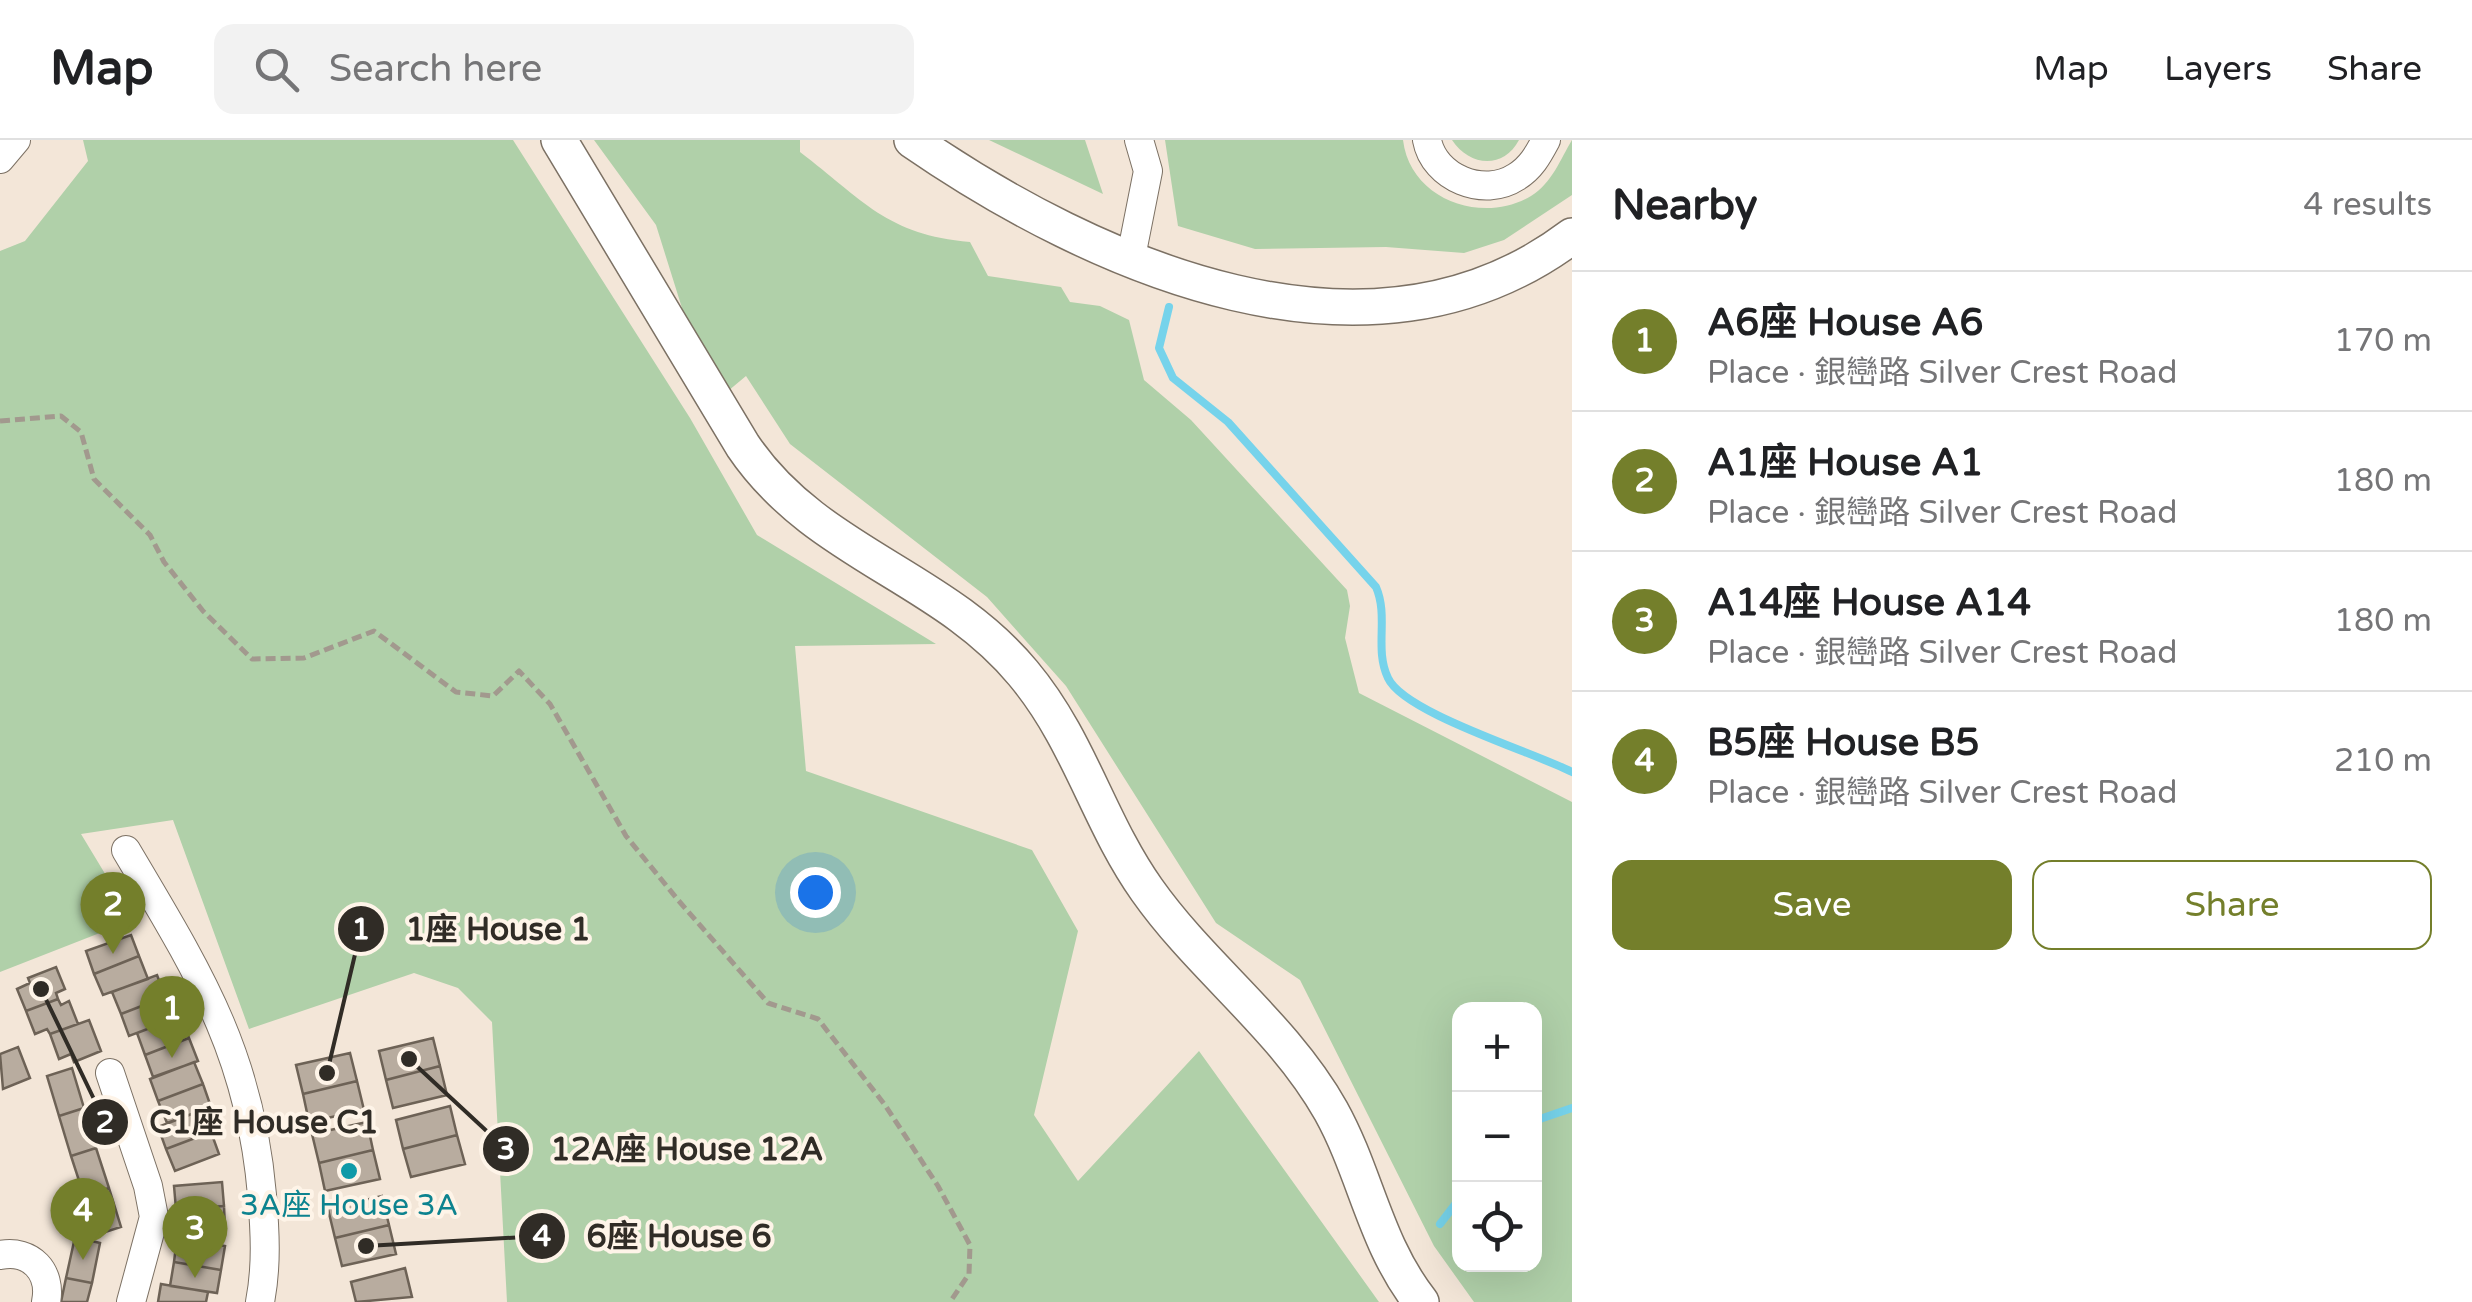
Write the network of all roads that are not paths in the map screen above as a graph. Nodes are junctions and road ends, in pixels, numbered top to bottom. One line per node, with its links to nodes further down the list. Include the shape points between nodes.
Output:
1 (16, 140): 7 (street)
2 (559, 140): 16 (main road, via 776,488 840,542 966,616 1039,693 1149,893 1324,1099 1380,1238)
3 (912, 140): 9 (main road, via 1026,208)
4 (1138, 140): 9 (street, via 1148,171)
5 (1427, 140): 6 (street, via 1443,170 1464,183 1489,186 1514,180)
6 (1546, 140)
7 (0, 159)
8 (1572, 236): 9 (main road, via 1475,288 1383,307 1257,298)
9 (1131, 257)
10 (126, 850): 15 (street, via 211,996 244,1084 265,1229)
11 (110, 1072): 14 (street, via 154,1217)
12 (0, 1255): 13 (street, via 36,1263 49,1288)
13 (46, 1302)
14 (131, 1302)
15 (260, 1302)
16 (1421, 1302)

